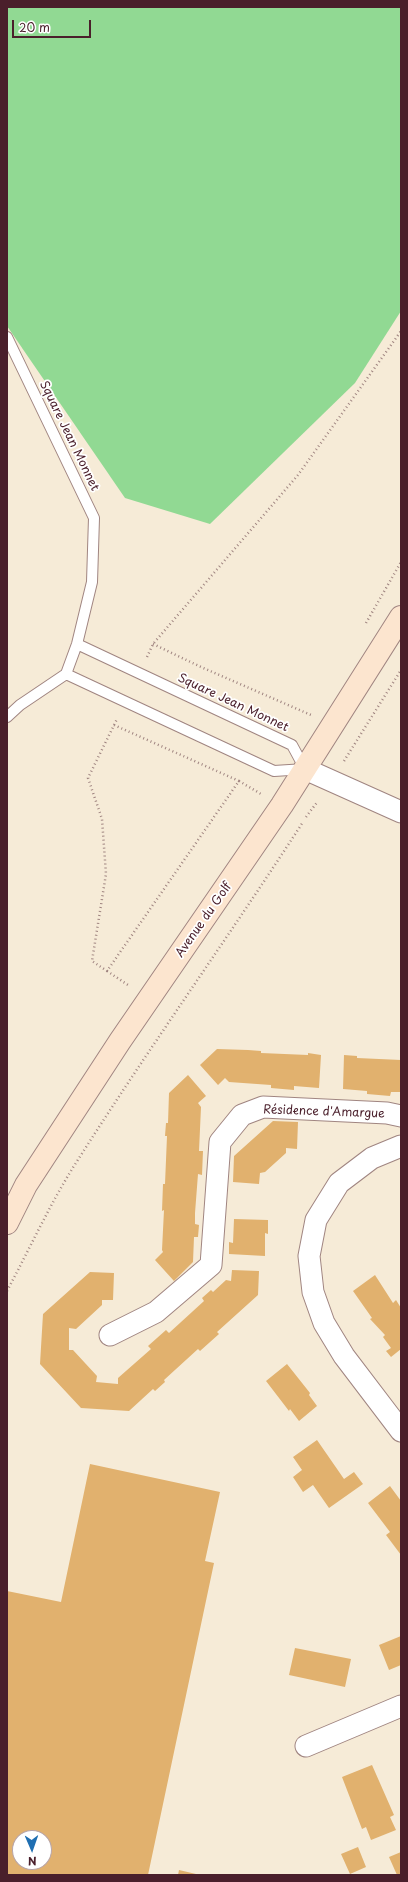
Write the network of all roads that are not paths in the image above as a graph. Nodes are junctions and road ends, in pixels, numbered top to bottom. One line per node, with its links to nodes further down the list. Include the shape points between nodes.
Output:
1 (7, 337): 3 (lane, Square Jean Monnet, via 94,518 92,582)
2 (401, 617): 6 (main road, Avenue du Golf)
3 (77, 644): 4 (lane, Square Jean Monnet); 6 (lane, Square Jean Monnet, via 292,745)
4 (66, 674): 5 (lane); 6 (lane, via 274,770)
5 (7, 717)
6 (305, 769): 7 (street); 10 (main road, Avenue du Golf, via 120,1041 26,1185)
7 (401, 812)
8 (401, 1116): 11 (street, Résidence d'Amargue, via 263,1107 242,1115 220,1142 211,1265 156,1312)
9 (401, 1146): 12 (street, via 372,1158 339,1183 316,1220 310,1256 313,1292 324,1323 344,1356)
10 (7, 1223)
11 (110, 1335)
12 (401, 1431)
13 (401, 1706): 14 (street)
14 (306, 1746)

